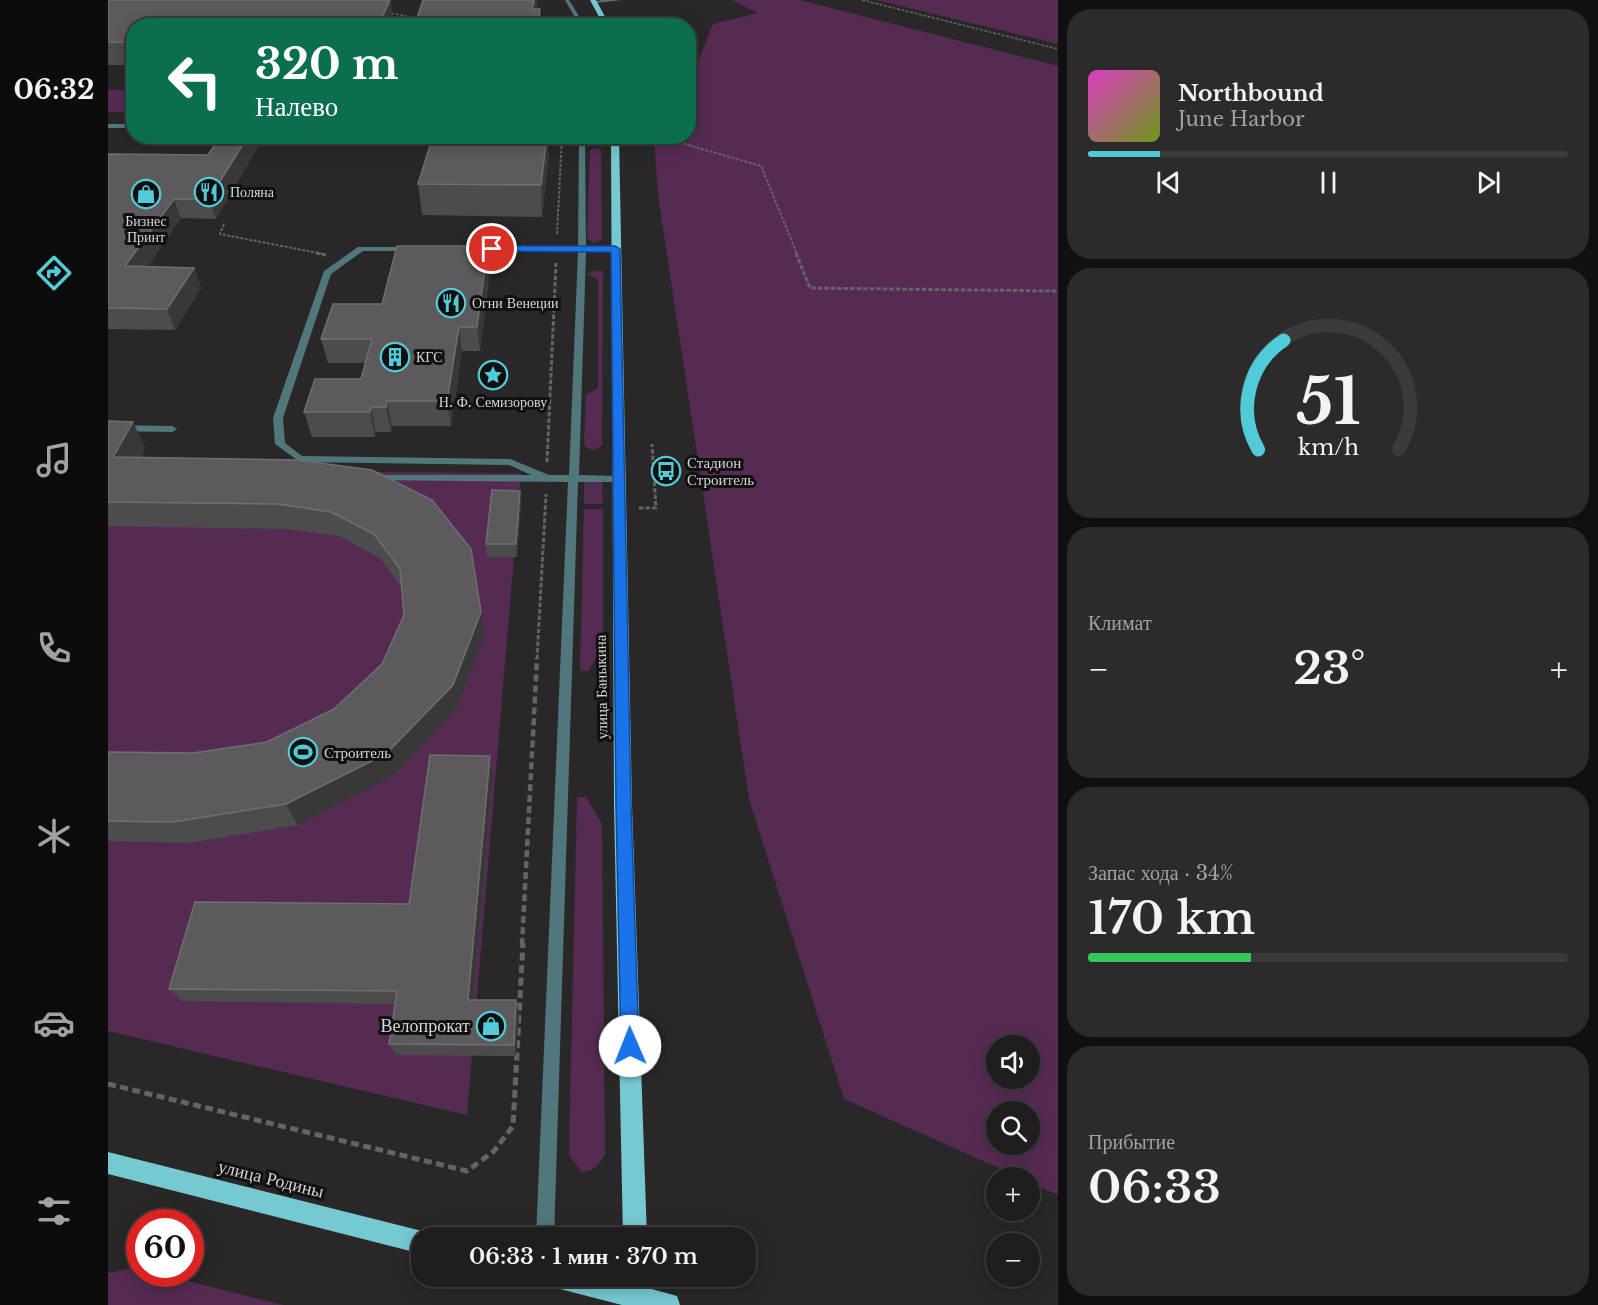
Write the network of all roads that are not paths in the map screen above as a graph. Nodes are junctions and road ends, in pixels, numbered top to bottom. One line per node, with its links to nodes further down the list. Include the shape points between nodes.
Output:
1 (567, 0): 4 (street)
2 (620, 0): 3 (street)
3 (594, 1): 5 (main road)
4 (578, 18)
5 (603, 18)
6 (108, 126): 7 (street)
7 (126, 126)
8 (582, 144): 12 (street)
9 (615, 144): 13 (main road, улица Баныкина)
10 (419, 249): 17 (street, via 362,249 327,273 278,418 279,444 300,459 510,462)
11 (465, 249): 12 (street)
12 (582, 249): 13 (street); 18 (street)
13 (615, 249): 19 (main road, улица Баныкина)
14 (108, 428): 15 (street)
15 (172, 429)
16 (356, 477): 17 (street)
17 (547, 478): 18 (street)
18 (573, 479): 19 (street); 21 (street)
19 (619, 479): 22 (main road, улица Баныкина)
20 (108, 1163): 23 (main road, улица Родины)
21 (545, 1227)
22 (635, 1227)
23 (411, 1240)
24 (637, 1287): 25 (main road)
25 (668, 1305)

